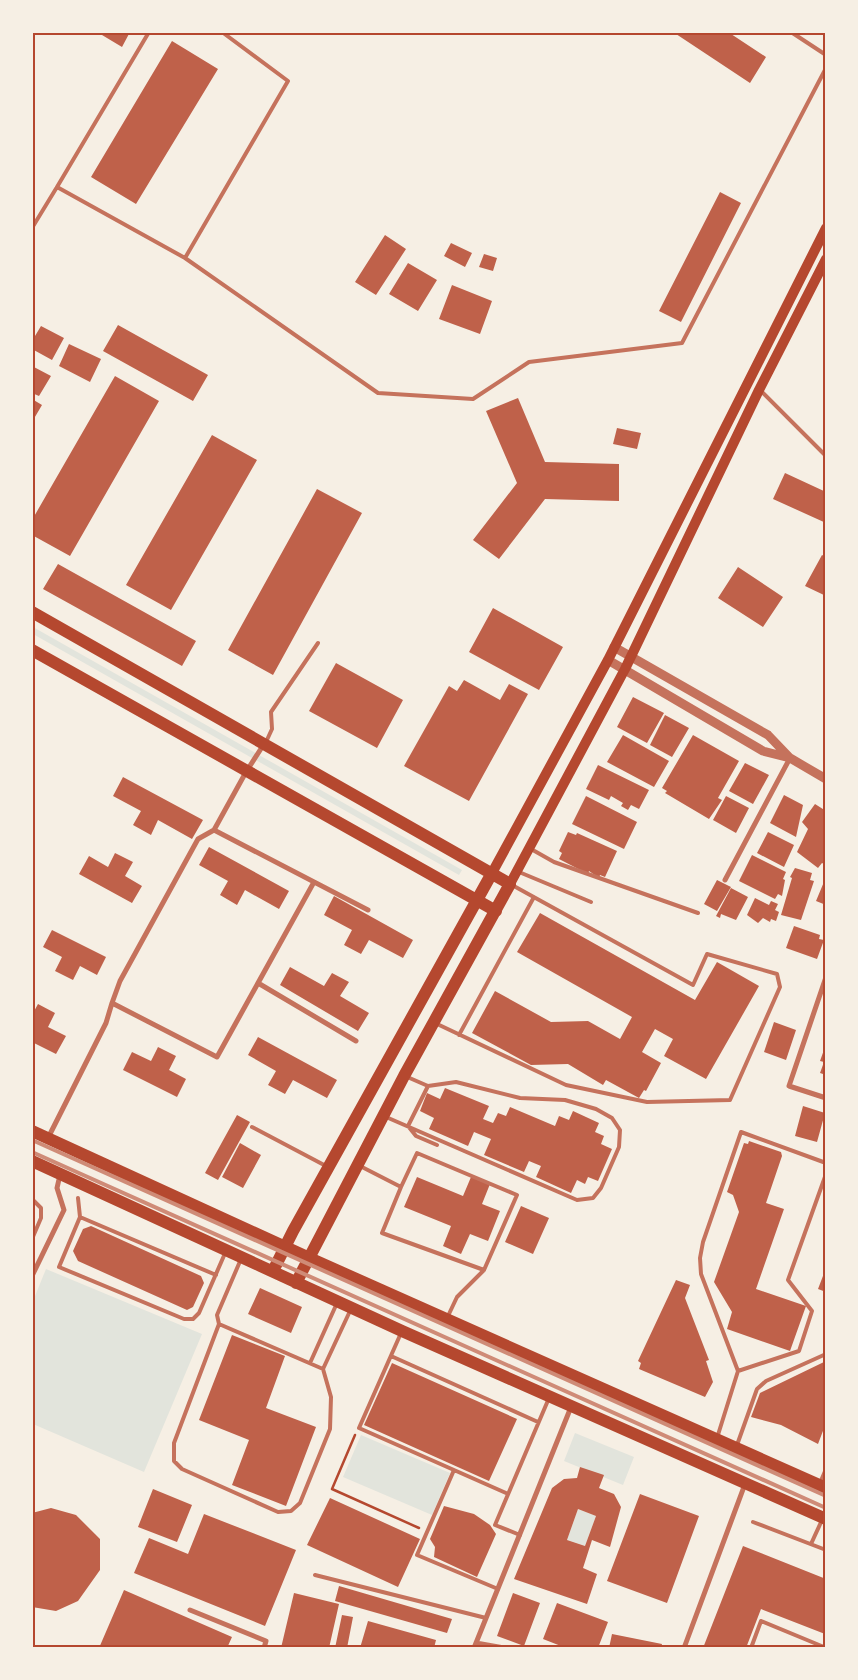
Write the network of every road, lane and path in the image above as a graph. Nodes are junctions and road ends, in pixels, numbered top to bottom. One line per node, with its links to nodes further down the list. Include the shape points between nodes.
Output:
1 (149, 32): 6 (lane)
2 (222, 32): 9 (lane, via 288,81)
3 (791, 32): 4 (lane)
4 (826, 55)
5 (826, 68): 9 (lane, via 682,343 529,362 472,399 378,393)
6 (57, 187): 7 (lane); 9 (lane)
7 (32, 228)
8 (826, 228): 15 (main road)
9 (185, 258)
10 (826, 259): 11 (main road)
11 (759, 390): 12 (lane); 17 (main road)
12 (826, 456)
13 (32, 612): 20 (main road)
14 (318, 643): 20 (lane, via 271,712 272,729)
15 (614, 647): 17 (street); 18 (main road)
16 (32, 650): 22 (main road)
17 (630, 657): 19 (main road); 21 (street, via 768,735)
18 (608, 660): 19 (street); 27 (main road)
19 (625, 669): 21 (street, via 763,751); 25 (main road)
20 (264, 744): 22 (street); 27 (main road)
21 (790, 758): 23 (street); 28 (street)
22 (246, 772): 24 (street); 32 (main road)
23 (826, 779)
24 (214, 830): 29 (street); 39 (street, via 198,839 120,981)
25 (529, 848): 26 (main road); 36 (lane, via 554,862)
26 (517, 871): 30 (main road); 33 (lane)
27 (492, 874): 30 (main road); 32 (main road)
28 (725, 880)
29 (314, 882): 34 (street); 38 (street)
30 (510, 884): 31 (lane); 35 (main road)
31 (534, 897): 41 (lane); 41 (lane, via 693,985 707,954 777,974 780,987 730,1100 646,1102 566,1085)
32 (477, 901): 35 (main road); 55 (main road)
33 (591, 902)
34 (368, 910)
35 (496, 911): 40 (main road)
36 (698, 913)
37 (826, 977): 45 (street, via 789,1086)
38 (258, 983): 39 (street, via 217,1057); 42 (street)
39 (112, 1003): 50 (street, via 106,1022)
40 (435, 1023): 41 (lane); 43 (main road)
41 (459, 1035)
42 (356, 1041)
43 (404, 1076): 44 (lane); 46 (main road)
44 (428, 1086): 47 (lane); 47 (lane, via 456,1082 520,1098 565,1100 596,1109 612,1118 620,1130 619,1147 601,1188 593,1198 577,1200)
45 (826, 1098)
46 (384, 1116): 47 (lane); 54 (main road)
47 (408, 1126): 51 (lane, via 416,1136)
48 (252, 1127): 55 (lane)
49 (32, 1131): 50 (main road)
50 (48, 1138): 63 (main road)
51 (437, 1145)
52 (32, 1161): 56 (main road)
53 (826, 1163): 81 (lane, via 741,1132 700,1258 701,1274)
54 (358, 1165): 58 (lane); 66 (main road)
55 (330, 1168): 63 (main road)
56 (60, 1174): 64 (main road); 70 (street, via 58,1188 64,1210)
57 (826, 1174): 81 (lane, via 788,1280 812,1311 799,1351)
58 (402, 1186): 67 (lane, via 382,1233); 67 (lane, via 416,1153 517,1195)
59 (78, 1198): 61 (lane)
60 (32, 1199): 62 (lane, via 42,1208)
61 (80, 1217): 69 (lane); 69 (lane, via 59,1268 184,1319 193,1319 199,1313)
62 (32, 1239)
63 (285, 1247): 66 (main road); 68 (main road)
64 (227, 1249): 65 (main road); 69 (lane)
65 (242, 1257): 68 (main road); 75 (lane, via 218,1315)
66 (308, 1257): 71 (main road); 74 (main road)
67 (484, 1270): 74 (lane, via 457,1297)
68 (273, 1271): 71 (main road)
69 (216, 1275)
70 (32, 1276)
71 (296, 1283): 72 (main road)
72 (338, 1302): 73 (main road); 79 (lane)
73 (352, 1308): 76 (main road); 80 (lane)
74 (447, 1318): 86 (main road)
75 (220, 1324): 79 (lane); 80 (lane, via 174,1444 174,1461 182,1469 278,1512 291,1511 300,1503 330,1429 332,1397)
76 (402, 1331): 78 (lane); 82 (main road)
77 (826, 1354): 87 (lane, via 766,1381 757,1389)
78 (391, 1356): 84 (lane); 85 (lane)
79 (310, 1363): 80 (lane)
80 (323, 1369)
81 (738, 1371): 86 (lane)
82 (550, 1396): 83 (main road); 84 (lane)
83 (571, 1406): 90 (main road); 96 (street)
84 (538, 1422): 92 (lane)
85 (359, 1428): 89 (lane); 95 (path, via 332,1489)
86 (716, 1440): 87 (main road)
87 (736, 1448): 91 (main road)
88 (826, 1469): 91 (lane)
89 (454, 1470): 92 (lane); 95 (lane)
90 (746, 1483): 93 (main road); 107 (street)
91 (822, 1486)
92 (506, 1493): 96 (lane, via 495,1525)
93 (824, 1519): 97 (lane)
94 (753, 1522): 97 (lane)
95 (427, 1531): 100 (lane, via 417,1555)
96 (520, 1535): 100 (street)
97 (811, 1544): 98 (lane)
98 (826, 1550)
99 (315, 1575): 102 (lane)
100 (498, 1590): 102 (street)
101 (190, 1610): 105 (street, via 266,1641)
102 (486, 1618): 104 (street)
103 (826, 1643): 108 (lane, via 824,1647 761,1621)
104 (475, 1645): 106 (street)
105 (264, 1648)
106 (504, 1648)
107 (684, 1648)
108 (751, 1648)

